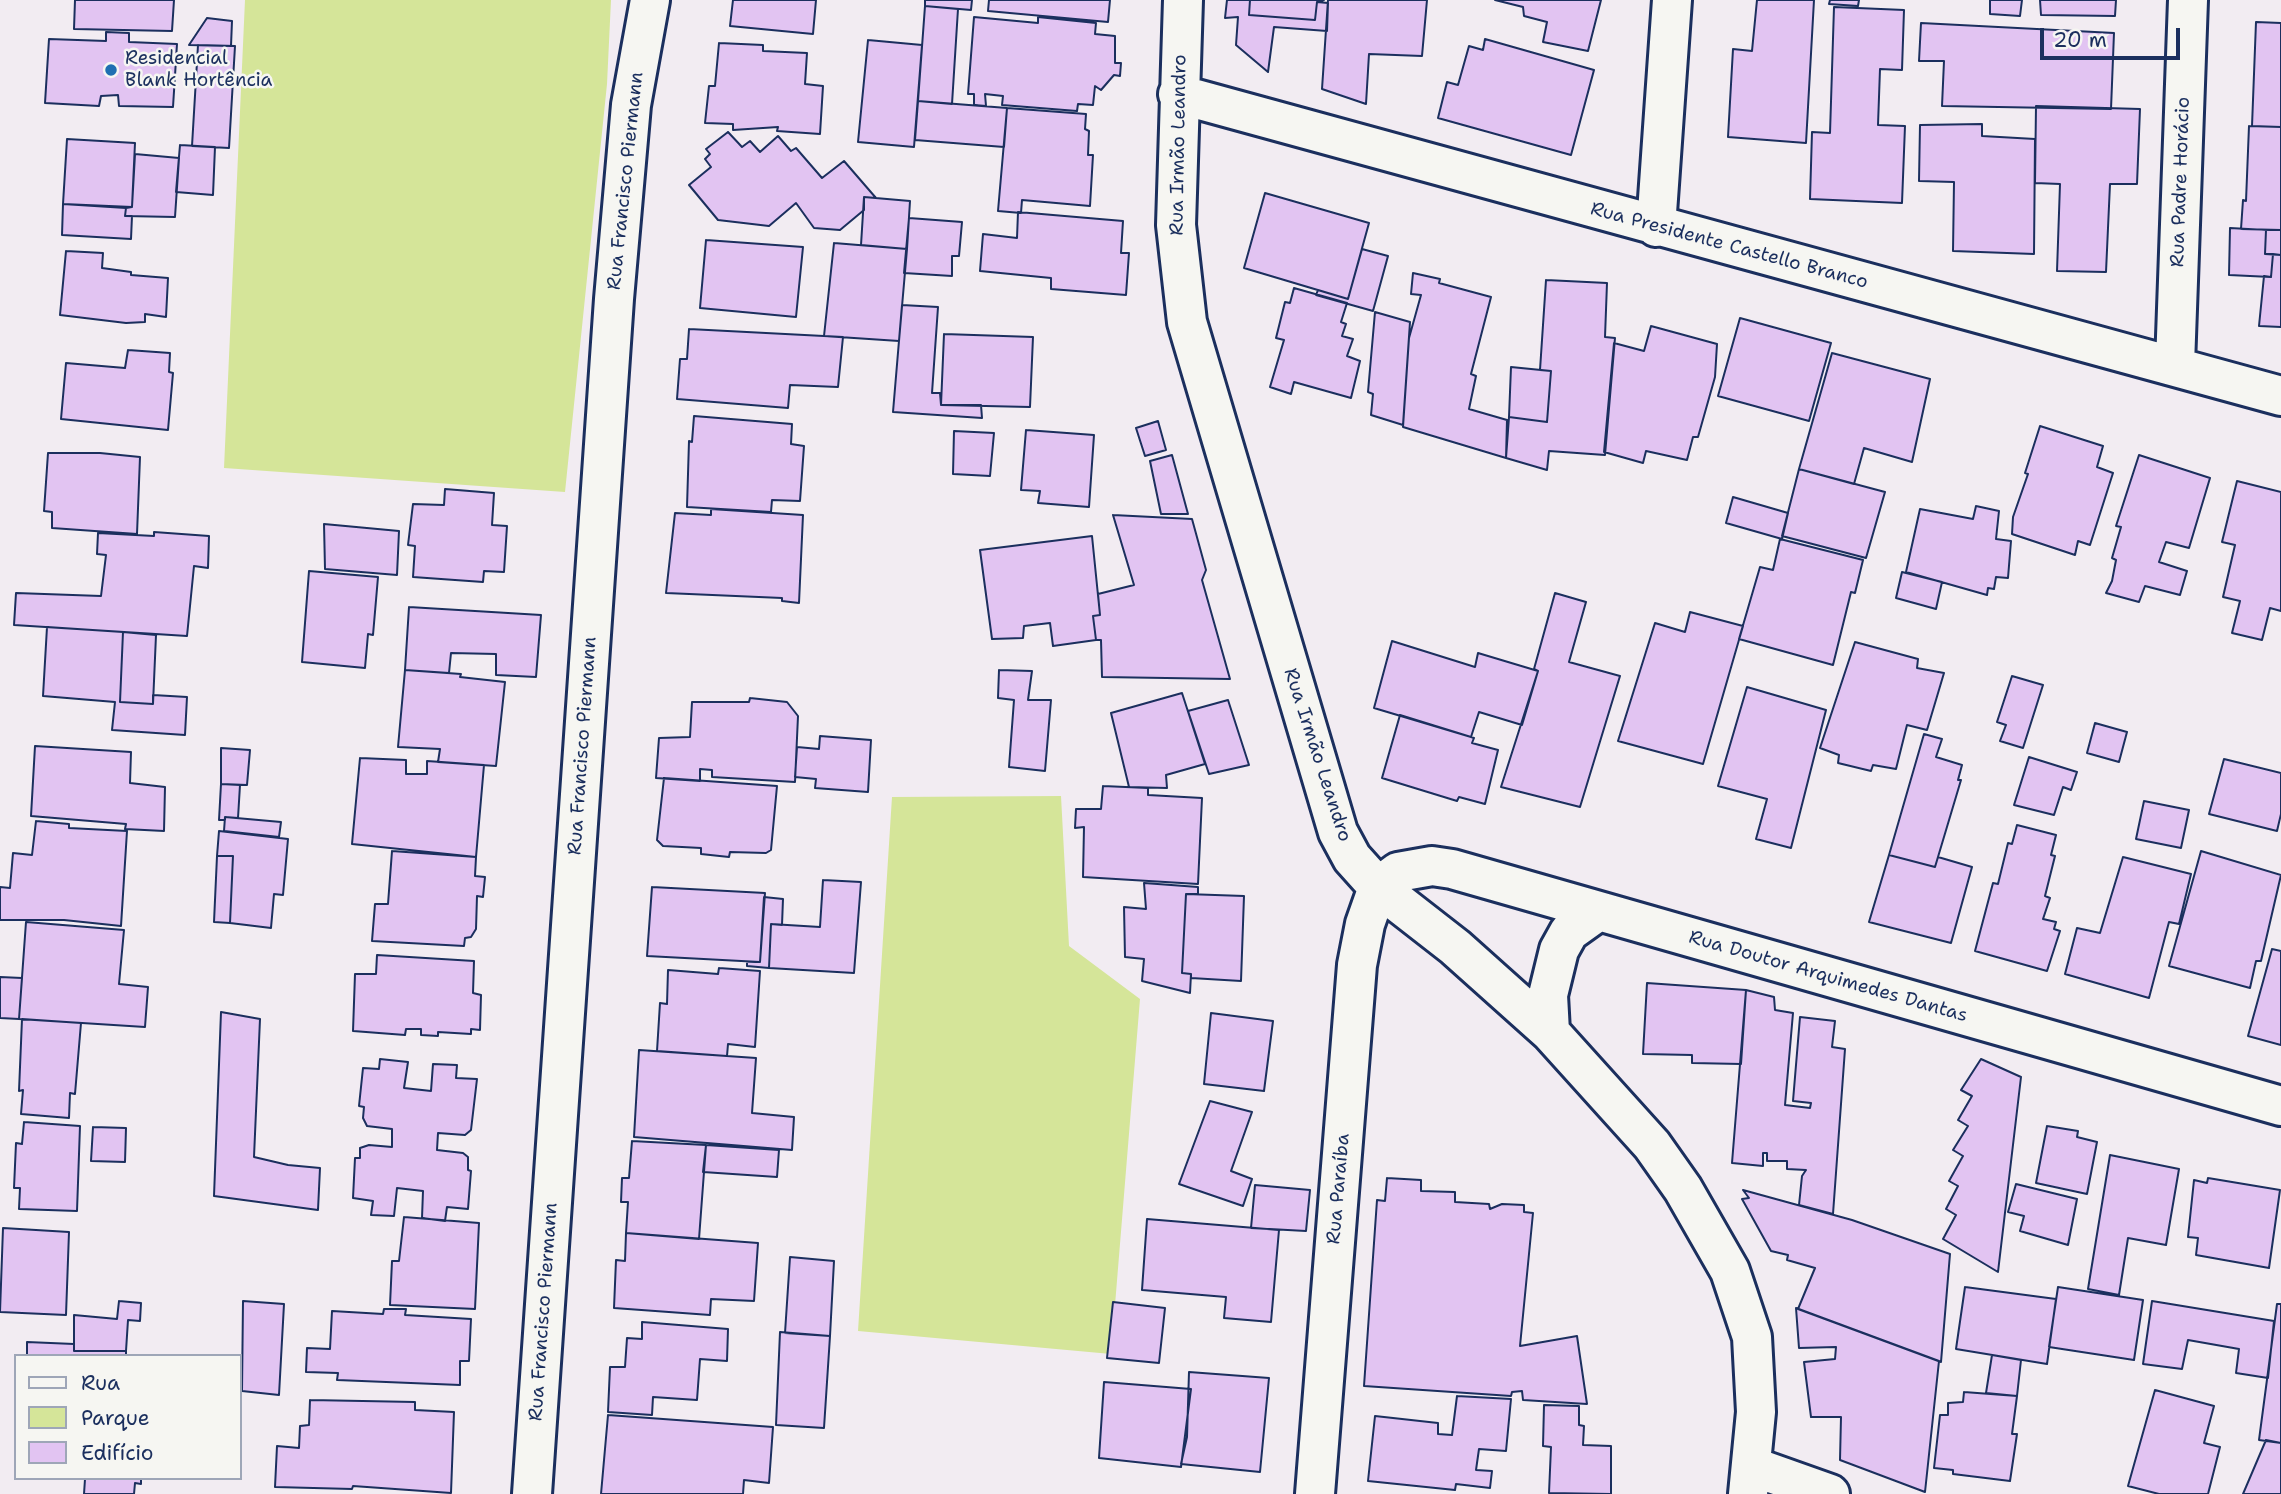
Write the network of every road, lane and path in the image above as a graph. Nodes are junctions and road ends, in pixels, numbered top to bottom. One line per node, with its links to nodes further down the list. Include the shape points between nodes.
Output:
1 (650, 0): 14 (street, Rua Francisco Piermann, via 631,105 615,285)
2 (1183, 0): 5 (street, Rua Irmão Leandro)
3 (1672, 0): 6 (street)
4 (2188, 0): 7 (street, Rua Padre Horácio)
5 (1178, 94): 6 (street, Rua Presidente Castello Branco); 9 (street, Rua Irmão Leandro, via 1176,225 1187,322 1338,832 1352,858)
6 (1656, 227): 7 (street, Rua Presidente Castello Branco)
7 (2175, 365): 8 (street, Rua Presidente Castello Branco)
8 (2281, 396)
9 (1378, 887): 10 (street, Rua Doutor Arquimedes Dantas, via 1398,872 1432,866); 11 (street, Rua Irmão Leandro, via 1455,947); 15 (street, Rua Paraíba, via 1357,965)
10 (1597, 912): 11 (street, via 1569,932 1559,950 1548,995); 12 (street, Rua Doutor Arquimedes Dantas)
11 (1550, 1032): 13 (street, Rua Irmão Leandro, via 1652,1145 1730,1271 1752,1337 1756,1373)
12 (2281, 1106)
13 (1749, 1480): 16 (street)
14 (531, 1494)
15 (1315, 1494)
16 (1830, 1494)

